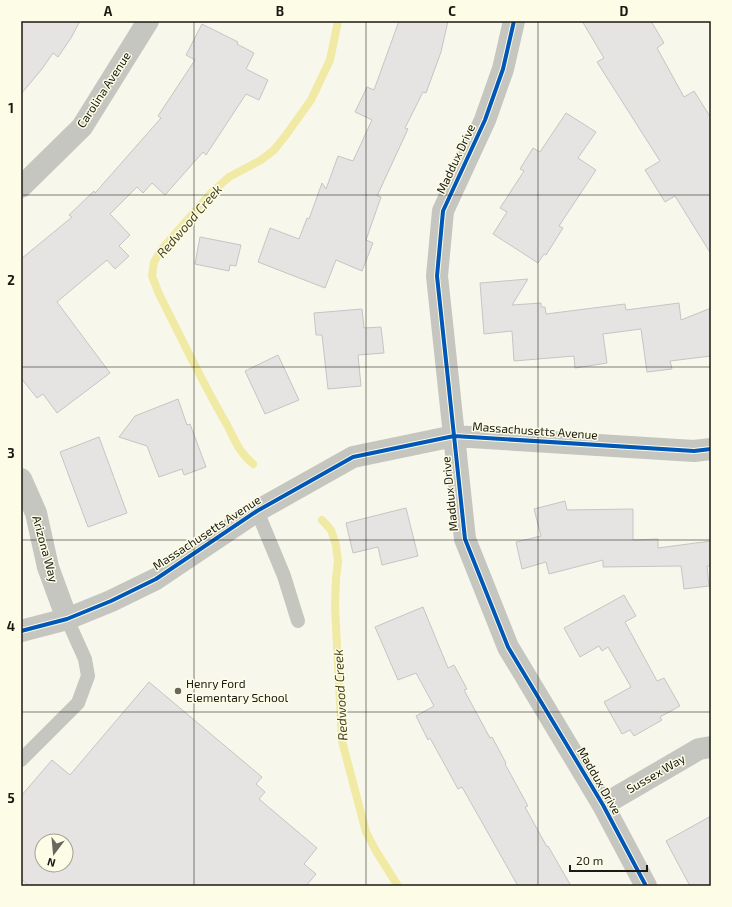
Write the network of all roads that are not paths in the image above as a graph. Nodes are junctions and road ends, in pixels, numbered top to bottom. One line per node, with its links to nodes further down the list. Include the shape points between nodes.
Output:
1 (148, 21): 3 (street, Carolina Avenue, via 82,126)
2 (514, 21): 4 (street, Maddux Drive, via 503,69 485,120 443,211 437,276)
3 (21, 188)
4 (454, 436): 5 (street, Massachusetts Avenue, via 694,451); 7 (street, Massachusetts Avenue, via 353,457); 13 (street, Maddux Drive, via 465,539 508,647)
5 (711, 449)
6 (21, 479): 8 (street, Arizona Way, via 36,513 48,567)
7 (258, 511): 8 (street, Massachusetts Avenue, via 156,579); 9 (lane, via 282,570)
8 (67, 619): 10 (street, Massachusetts Avenue); 12 (lane, via 84,659 88,676 78,703)
9 (298, 621)
10 (21, 631)
11 (711, 747): 13 (street, Sussex Way, via 698,749)
12 (21, 760)
13 (603, 805): 14 (street, Maddux Drive)
14 (646, 886)

